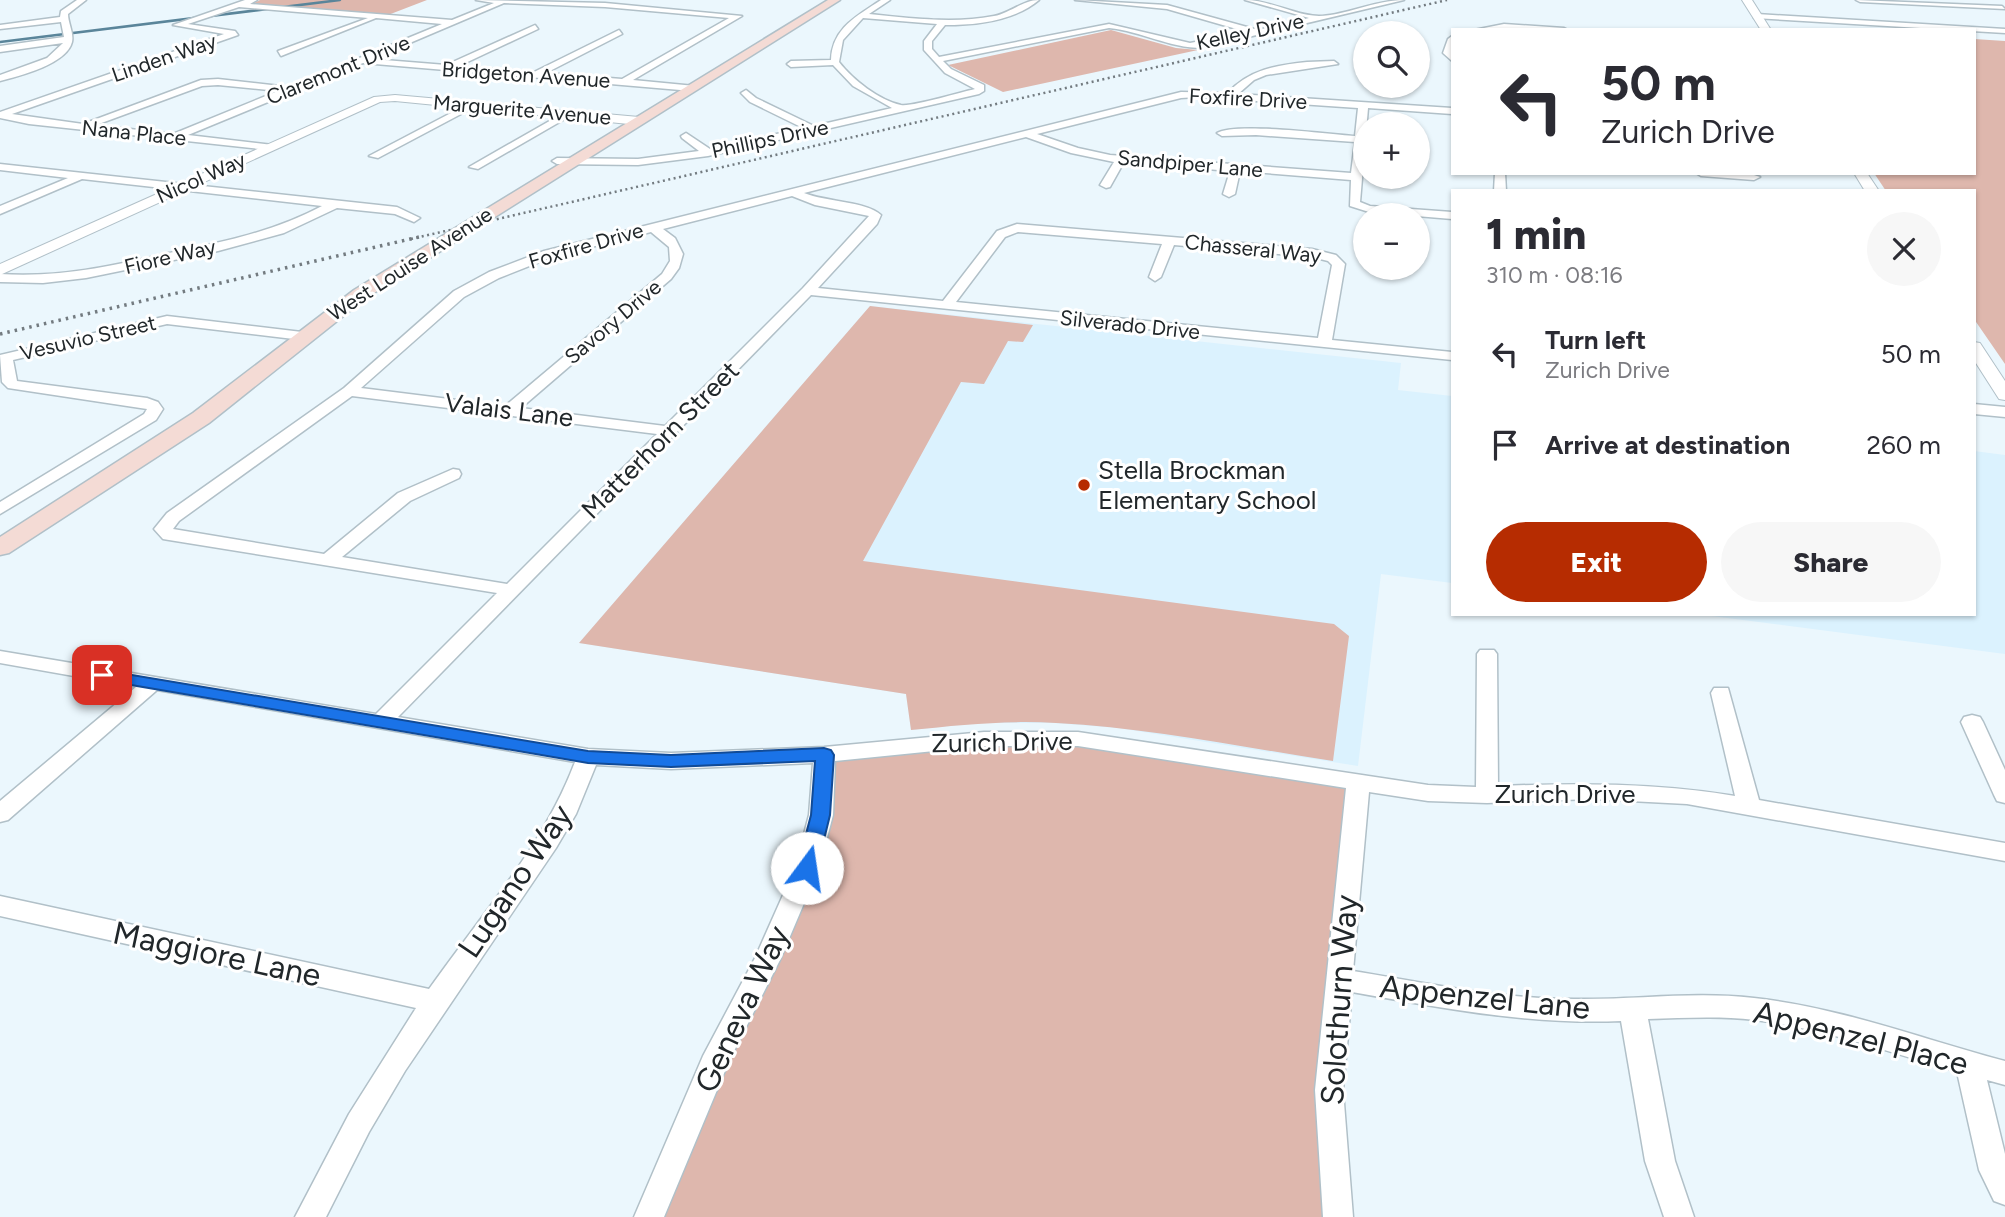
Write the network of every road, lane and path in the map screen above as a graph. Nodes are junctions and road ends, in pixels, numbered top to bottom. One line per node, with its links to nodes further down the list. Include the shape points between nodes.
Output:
1 (82, 0): 24 (street, via 65,11)
2 (253, 0): 15 (street, Linden Way)
3 (480, 0): 13 (street)
4 (820, 0): 51 (main road, West Louise Avenue)
5 (835, 0): 52 (main road, West Louise Avenue)
6 (886, 0): 21 (street)
7 (1035, 0): 26 (street, via 1008,15)
8 (1079, 0): 36 (street, via 1167,7)
9 (1249, 0): 23 (street)
10 (1356, 0): 16 (street)
11 (1400, 0): 16 (street, Kelley Drive)
12 (1860, 0): 18 (street)
13 (503, 2): 25 (street, Claremont Drive); 50 (street, via 738,16)
14 (1749, 2): 17 (street); 22 (street)
15 (238, 5): 20 (street); 64 (street, Linden Way, via 177,25 234,33)
16 (1377, 5): 23 (street, Kelley Drive)
17 (1764, 5)
18 (1963, 6): 19 (street); 34 (street)
19 (2002, 8)
20 (379, 16): 25 (street); 40 (street)
21 (862, 16): 26 (street); 44 (street, via 836,41)
22 (1757, 16): 31 (street); 32 (street)
23 (1317, 18): 36 (street, Kelley Drive)
24 (63, 19): 27 (street); 37 (street)
25 (455, 22): 43 (street, Claremont Drive)
26 (943, 22): 42 (street, via 928,41)
27 (0, 27)
28 (536, 27): 47 (street)
29 (1491, 28): 30 (street)
30 (1534, 28)
31 (1765, 28)
32 (1951, 28)
33 (1976, 30): 34 (street)
34 (2000, 31)
35 (620, 32): 48 (street)
36 (1257, 32): 42 (street, Kelley Drive, via 1187,46 1109,26)
37 (68, 40): 39 (street); 49 (street, via 66,48 47,61)
38 (1451, 42): 41 (street, via 1447,53)
39 (0, 49)
40 (281, 53)
41 (1451, 57)
42 (935, 60): 60 (street, Phillips Drive, via 981,87 979,92)
43 (361, 61): 47 (street, Bridgeton Avenue); 53 (street, Claremont Drive)
44 (835, 62): 45 (street); 60 (street, via 861,88)
45 (790, 64)
46 (1334, 64): 56 (street, via 1301,65 1254,76)
47 (446, 68): 48 (street, Bridgeton Avenue)
48 (534, 75): 50 (street, Bridgeton Avenue)
49 (0, 78)
50 (624, 82): 51 (street, Bridgeton Avenue)
51 (677, 87): 52 (street, Bridgeton Avenue); 65 (main road, West Louise Avenue)
52 (692, 88): 66 (main road, West Louise Avenue)
53 (290, 89): 54 (street, via 208,82); 72 (street, Claremont Drive)
54 (180, 90): 67 (street)
55 (746, 93): 68 (street)
56 (1231, 96): 59 (street, Foxfire Drive); 70 (street, Foxfire Drive, via 1181,95)
57 (406, 99): 58 (street, Marguerite Avenue); 74 (street, Nicol Way, via 378,99)
58 (473, 106): 63 (street, Marguerite Avenue); 76 (street)
59 (1363, 106): 61 (street, Foxfire Drive); 62 (street)
60 (902, 109): 68 (street, Phillips Drive)
61 (1451, 111)
62 (1362, 112)
63 (567, 114): 65 (street, Marguerite Avenue); 81 (street)
64 (1, 115): 67 (street, Nana Place)
65 (624, 120): 66 (street, Marguerite Avenue); 79 (main road, West Louise Avenue)
66 (639, 121): 79 (main road, West Louise Avenue)
67 (83, 127): 72 (street, Nana Place)
68 (813, 130): 75 (street, Phillips Drive)
69 (1222, 133): 73 (street)
70 (1027, 134): 77 (street, Foxfire Drive); 78 (street, Sandpiper Lane, via 1075,151)
71 (686, 136): 75 (street)
72 (174, 137): 74 (street, Nana Place)
73 (1353, 139)
74 (268, 147): 89 (street, Nicol Way)
75 (708, 153): 79 (street, Phillips Drive, via 638,162)
76 (374, 156)
77 (925, 159): 83 (street); 91 (street, Foxfire Drive)
78 (1121, 159): 82 (street, Sandpiper Lane); 88 (street)
79 (564, 162): 104 (main road, West Louise Avenue)
80 (0, 167): 85 (street)
81 (474, 167)
82 (1236, 167): 86 (street, Sandpiper Lane); 92 (street)
83 (946, 169)
84 (1728, 175): 87 (street)
85 (79, 177): 89 (street); 94 (street)
86 (1353, 177)
87 (1754, 177)
88 (1106, 185)
89 (178, 187): 93 (street); 99 (street, Nicol Way)
90 (1355, 189): 95 (street, via 1354,204 1361,207)
91 (792, 192): 97 (street, Foxfire Drive); 102 (street, Matterhorn Street, via 875,215)
92 (1229, 194)
93 (333, 205): 96 (street, via 397,211); 101 (street, Fiore Way, via 296,225 262,236 129,267 66,278)
94 (0, 210)
95 (1451, 216)
96 (414, 218)
97 (652, 227): 109 (street, Foxfire Drive, via 548,254 475,285 446,304); 112 (street, Savory Drive, via 668,236 678,252 671,272)
98 (1169, 241): 100 (street); 103 (street, via 1017,228 1000,234); 105 (street, Chasseral Way, via 1312,253 1336,260 1339,264)
99 (0, 270)
100 (1155, 277)
101 (0, 278)
102 (808, 291): 103 (street, Silverado Drive); 115 (street, Matterhorn Street)
103 (947, 305): 105 (street, Silverado Drive)
104 (292, 336): 108 (street, Vesuvio Street, via 167,320); 118 (main road, West Louise Avenue, via 200,402); 119 (main road, West Louise Avenue, via 199,419)
105 (1324, 343): 107 (street, Silverado Drive)
106 (1976, 350): 110 (street)
107 (1451, 356)
108 (2, 359): 114 (street, via 13,385 147,403 155,409)
109 (349, 391): 112 (street, Valais Lane); 120 (street, Foxfire Drive, via 163,528 169,535)
110 (2005, 395)
111 (1976, 409): 113 (street)
112 (509, 410): 115 (street, Valais Lane)
113 (2005, 412)
114 (150, 417): 117 (street)
115 (669, 431): 121 (street, Matterhorn Street)
116 (453, 474): 120 (street, via 404,497)
117 (0, 509)
118 (0, 531)
119 (0, 548)
120 (328, 560): 121 (street)
121 (512, 590): 127 (street, Matterhorn Street)
122 (1487, 654): 131 (street)
123 (0, 657): 124 (street, Zurich Drive)
124 (152, 684): 127 (street, Zurich Drive); 134 (street)
125 (1721, 693): 133 (street)
126 (1972, 722): 132 (street)
127 (380, 723): 129 (street, Zurich Drive)
128 (824, 755): 129 (street, Zurich Drive, via 671,761); 130 (street, Zurich Drive, via 984,739 1078,739); 144 (street, Geneva Way, via 821,815 807,868 767,960 717,1056)
129 (588, 757): 138 (street, Lugano Way, via 542,849)
130 (1358, 783): 131 (street, Zurich Drive, via 1428,793); 137 (street, Solothurn Way)
131 (1488, 795): 133 (street, Zurich Drive, via 1591,791 1687,796)
132 (2005, 795)
133 (1749, 806): 135 (street, Zurich Drive)
134 (0, 814)
135 (2005, 852)
136 (0, 906): 138 (street, Maggiore Lane)
137 (1338, 979): 139 (street, Appenzel Lane, via 1449,999); 145 (street, Solothurn Way, via 1329,1090)
138 (434, 1002): 143 (street, Lugano Way, via 337,1160)
139 (1633, 1011): 140 (street, Appenzel Place, via 1700,1005 1804,1017); 146 (street, via 1660,1161)
140 (1969, 1064): 141 (street, Appenzel Place); 142 (street, via 1994,1170)
141 (2005, 1073)
142 (2005, 1191)
143 (310, 1217)
144 (649, 1217)
145 (1338, 1217)
146 (1679, 1217)

